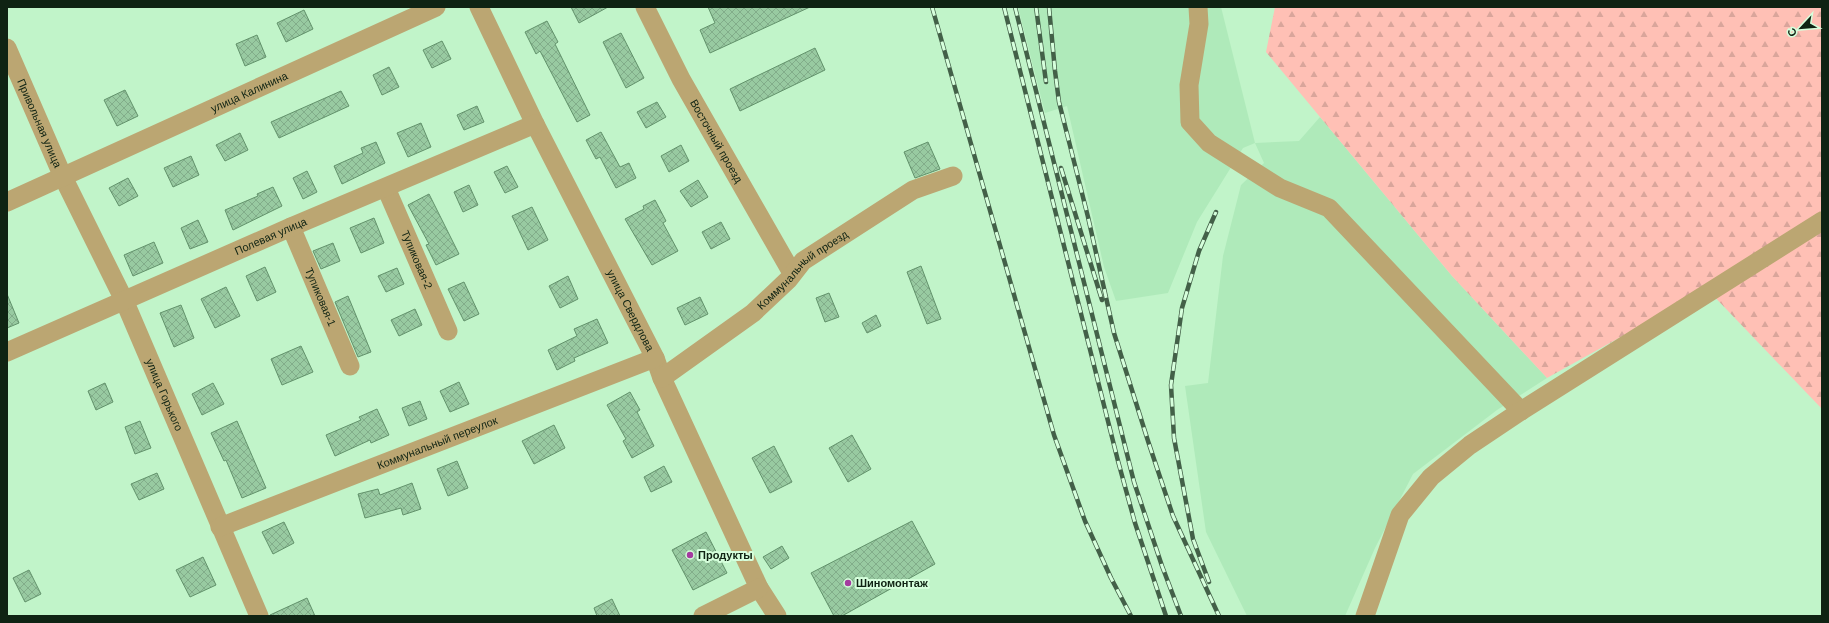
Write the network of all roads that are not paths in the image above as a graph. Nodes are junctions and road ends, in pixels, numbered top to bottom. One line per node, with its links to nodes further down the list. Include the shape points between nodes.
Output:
1 (436, 7): 8 (street, улица Калинина)
2 (479, 7): 6 (street, улица Свердлова)
3 (645, 7): 13 (street, Восточный проезд, via 681,79)
4 (1198, 7): 20 (street, via 1199,24 1189,85 1190,122 1209,143 1280,188 1329,208)
5 (7, 48): 8 (street, Привольная улица)
6 (535, 124): 9 (street, Полевая улица); 17 (street, улица Свердлова)
7 (952, 176): 13 (street, Коммунальный проезд, via 913,190 803,261)
8 (63, 177): 10 (street, улица Калинина); 14 (street, улица Горького)
9 (386, 188): 12 (street, Полевая улица); 15 (street, Тупиковая-2)
10 (7, 202)
11 (1822, 221): 20 (street)
12 (291, 227): 14 (street, Полевая улица); 18 (street, Тупиковая-1)
13 (792, 273): 19 (street, Коммунальный проезд, via 789,279 753,313)
14 (124, 300): 16 (street, Полевая улица); 21 (street, улица Горького)
15 (448, 330)
16 (7, 352)
17 (655, 358): 19 (street, улица Свердлова); 21 (street, Коммунальный переулок)
18 (350, 366)
19 (662, 378): 22 (street, улица Свердлова)
20 (1521, 411): 26 (street, via 1470,445 1431,477 1400,515)
21 (220, 527): 23 (street, улица Горького)
22 (759, 588): 24 (street); 25 (street, улица Свердлова)
23 (259, 616)
24 (703, 616)
25 (777, 616)
26 (1365, 616)

